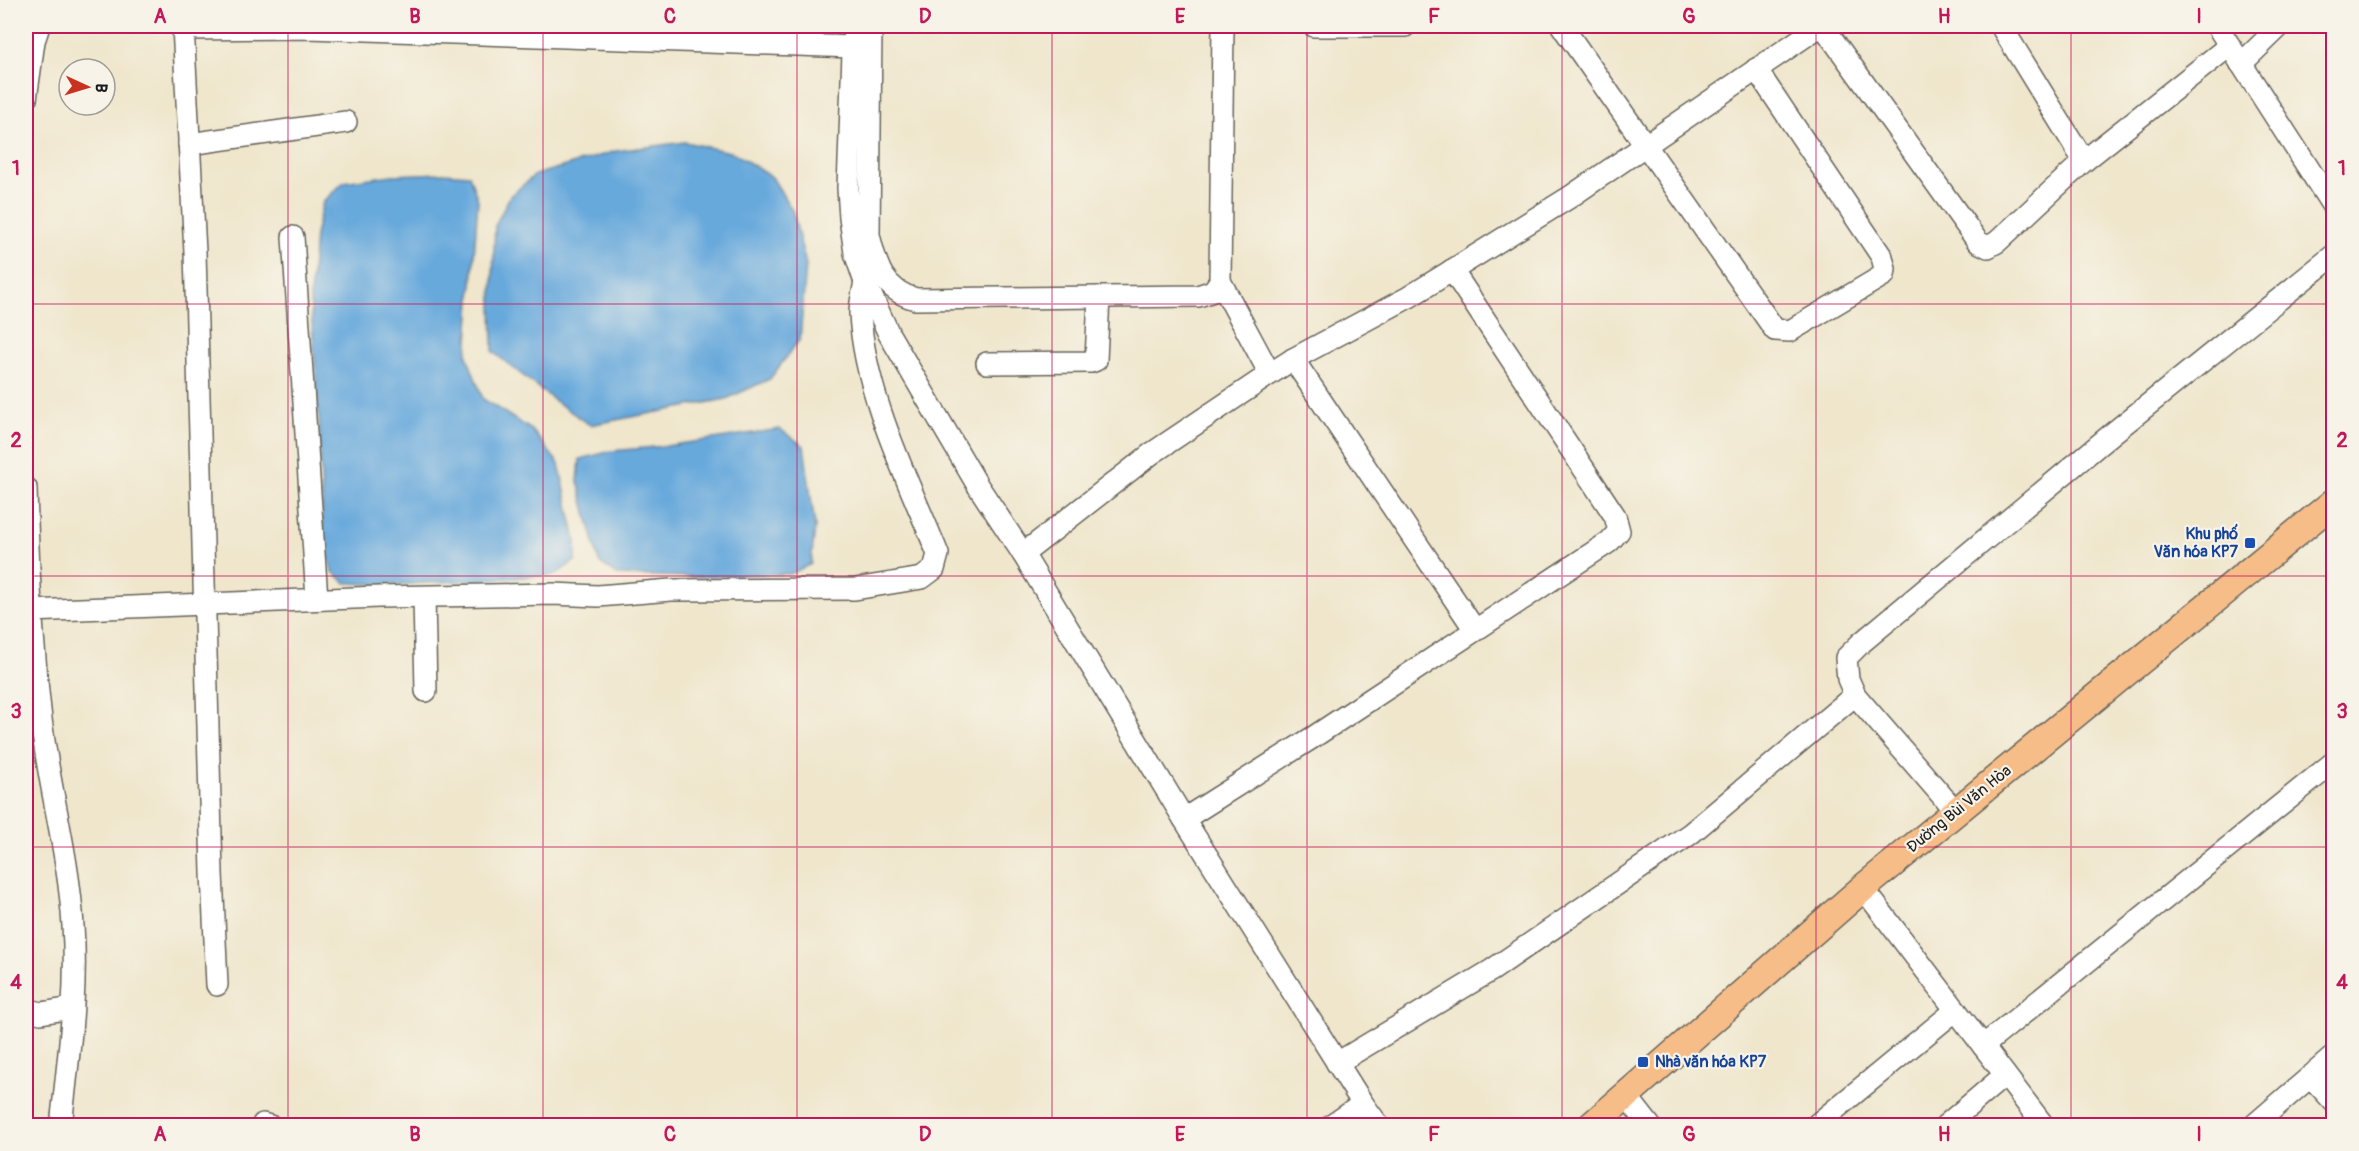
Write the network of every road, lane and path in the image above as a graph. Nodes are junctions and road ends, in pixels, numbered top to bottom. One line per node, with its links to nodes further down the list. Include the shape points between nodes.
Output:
1 (39, 26): 18 (street)
2 (854, 26): 15 (street)
3 (872, 26): 30 (street, via 869,235 884,279 895,291 916,299)
4 (1223, 26): 28 (street)
5 (1314, 26): 6 (street)
6 (1405, 26)
7 (1562, 26): 21 (street)
8 (1821, 26): 17 (street); 22 (street, via 1978,242 1988,248)
9 (2001, 26): 22 (street)
10 (2217, 26): 14 (street)
11 (2280, 26): 16 (street)
12 (184, 27): 13 (street); 20 (street)
13 (700, 33): 15 (street)
14 (2229, 46): 16 (street); 22 (street)
15 (853, 48): 29 (street, via 848,188 855,253)
16 (2241, 64): 23 (street)
17 (1756, 69): 21 (street); 21 (street, via 1882,257 1884,275 1790,331 1775,330)
18 (26, 99)
19 (346, 122): 20 (street)
20 (189, 144): 39 (street)
21 (1646, 145): 27 (street)
22 (2084, 161)
23 (2326, 178): 24 (street)
24 (2334, 208)
25 (293, 237): 38 (street)
26 (2334, 255): 43 (street, via 1861,643 1846,658 1848,679)
27 (1452, 270): 31 (street); 41 (street, via 1614,516 1619,531 1609,542)
28 (1220, 281): 30 (street, via 1213,291 1198,296); 33 (street)
29 (865, 282): 36 (street, via 889,334 978,486); 37 (street, via 860,311 875,394 938,554 934,569 922,578 855,589)
30 (1099, 297): 32 (street, via 1096,360)
31 (1293, 358): 33 (street); 41 (street)
32 (987, 363)
33 (1270, 374): 36 (street, via 1150,454)
34 (26, 488): 40 (street)
35 (2334, 502): 45 (main road, Đường Bùi Văn Hòa)
36 (1023, 554): 46 (street)
37 (424, 597): 38 (street); 42 (street)
38 (317, 599): 39 (street)
39 (205, 604): 40 (street); 48 (street)
40 (30, 611): 49 (street, via 41,722 60,821 74,927)
41 (1475, 630): 46 (street)
42 (426, 691)
43 (1855, 695): 45 (street); 54 (street, via 1690,834 1492,970)
44 (2334, 762): 52 (street)
45 (1956, 812): 47 (main road, Đường Bùi Văn Hòa)
46 (1184, 819): 54 (street)
47 (1863, 888): 51 (street); 57 (main road, Đường Bùi Văn Hòa)
48 (217, 985)
49 (72, 1008): 50 (street, via 41,1013); 60 (street)
50 (26, 1009)
51 (1956, 1010): 52 (street); 65 (street)
52 (1983, 1046): 55 (street)
53 (2334, 1056): 56 (street)
54 (1337, 1063): 59 (street)
55 (2006, 1075): 66 (street); 67 (street)
56 (2311, 1077): 58 (street); 68 (street)
57 (1625, 1094): 63 (main road, Đường Bùi Văn Hòa); 64 (street)
58 (2334, 1102)
59 (1364, 1104): 61 (street); 62 (street)
60 (61, 1125)
61 (1331, 1125)
62 (1379, 1125)
63 (1592, 1125)
64 (1650, 1125)
65 (1815, 1125)
66 (1945, 1125)
67 (2044, 1125)
68 (2253, 1125)

